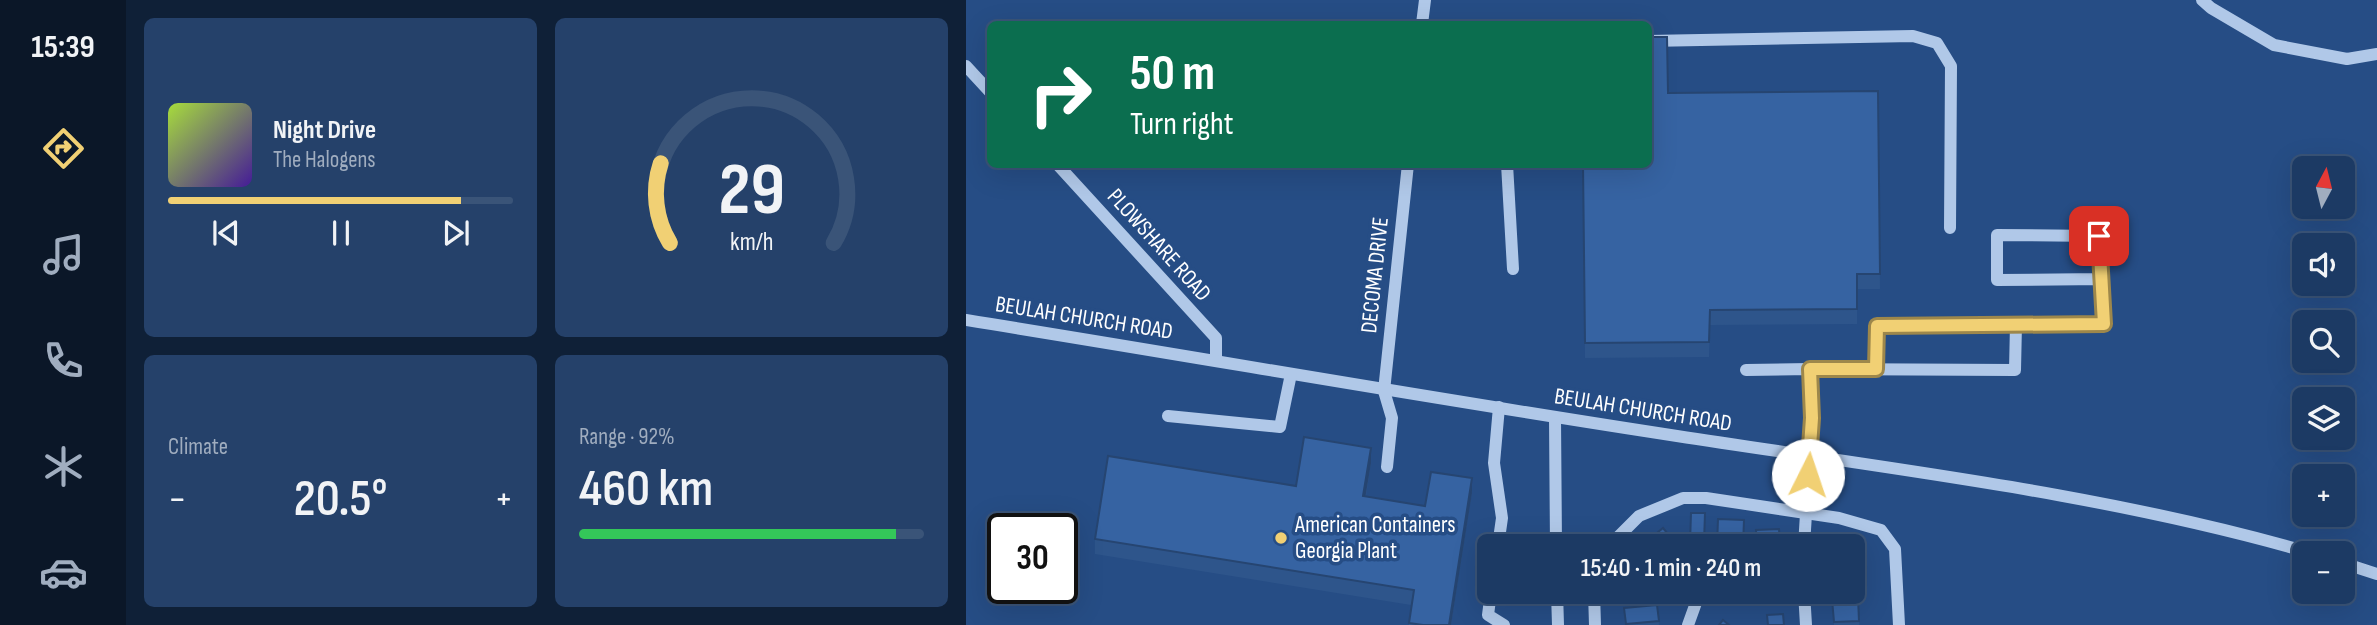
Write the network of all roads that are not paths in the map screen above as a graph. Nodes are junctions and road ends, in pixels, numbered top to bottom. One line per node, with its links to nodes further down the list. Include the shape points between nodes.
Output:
1 (1425, 0): 3 (street)
2 (2202, 0): 5 (street, via 2274,45 2347,59)
3 (1422, 21)
4 (1652, 41): 11 (street, via 1913,36 1937,43 1951,66)
5 (2377, 54)
6 (966, 66): 7 (street)
7 (987, 89)
8 (1061, 168): 16 (street, PLOWSHARE ROAD, via 1216,338)
9 (1408, 168): 21 (street, DECOMA DRIVE)
10 (1507, 168): 12 (street)
11 (1950, 228)
12 (1513, 269)
13 (2102, 279): 13 (street, via 2099,236 1997,235 1997,280); 15 (street, via 2104,324)
14 (966, 320): 16 (street, BEULAH CHURCH ROAD)
15 (2016, 324): 18 (street, via 1877,326); 18 (street, via 2015,370)
16 (1216, 360): 20 (street, BEULAH CHURCH ROAD)
17 (1810, 369): 18 (street); 19 (street); 25 (street)
18 (1876, 369)
19 (1746, 370)
20 (1291, 374): 21 (street, BEULAH CHURCH ROAD); 23 (street, via 1280,427)
21 (1384, 391): 22 (street, BEULAH CHURCH ROAD); 26 (street, DECOMA DRIVE, via 1392,418)
22 (1499, 407): 24 (street, BEULAH CHURCH ROAD); 28 (street, via 1494,463 1502,518)
23 (1168, 416)
24 (1555, 418): 25 (street, BEULAH CHURCH ROAD); 29 (street)
25 (1809, 457): 27 (street); 32 (street, BEULAH CHURCH ROAD, via 2056,494 2232,530)
26 (1387, 467)
27 (1805, 513): 30 (street, via 1683,498 1639,516); 31 (street); 45 (street, via 1839,517 1881,530 1895,548)
28 (1500, 534)
29 (1556, 534)
30 (1621, 534)
31 (1804, 534)
32 (2292, 547)
33 (2355, 567): 34 (street)
34 (2377, 573)
35 (1489, 604): 40 (street, via 1488,615)
36 (1557, 604): 41 (street)
37 (1594, 604): 42 (street)
38 (1696, 604): 43 (street)
39 (1805, 604): 44 (street)
40 (1504, 625)
41 (1558, 625)
42 (1594, 625)
43 (1688, 625)
44 (1806, 625)
45 (1899, 625)

